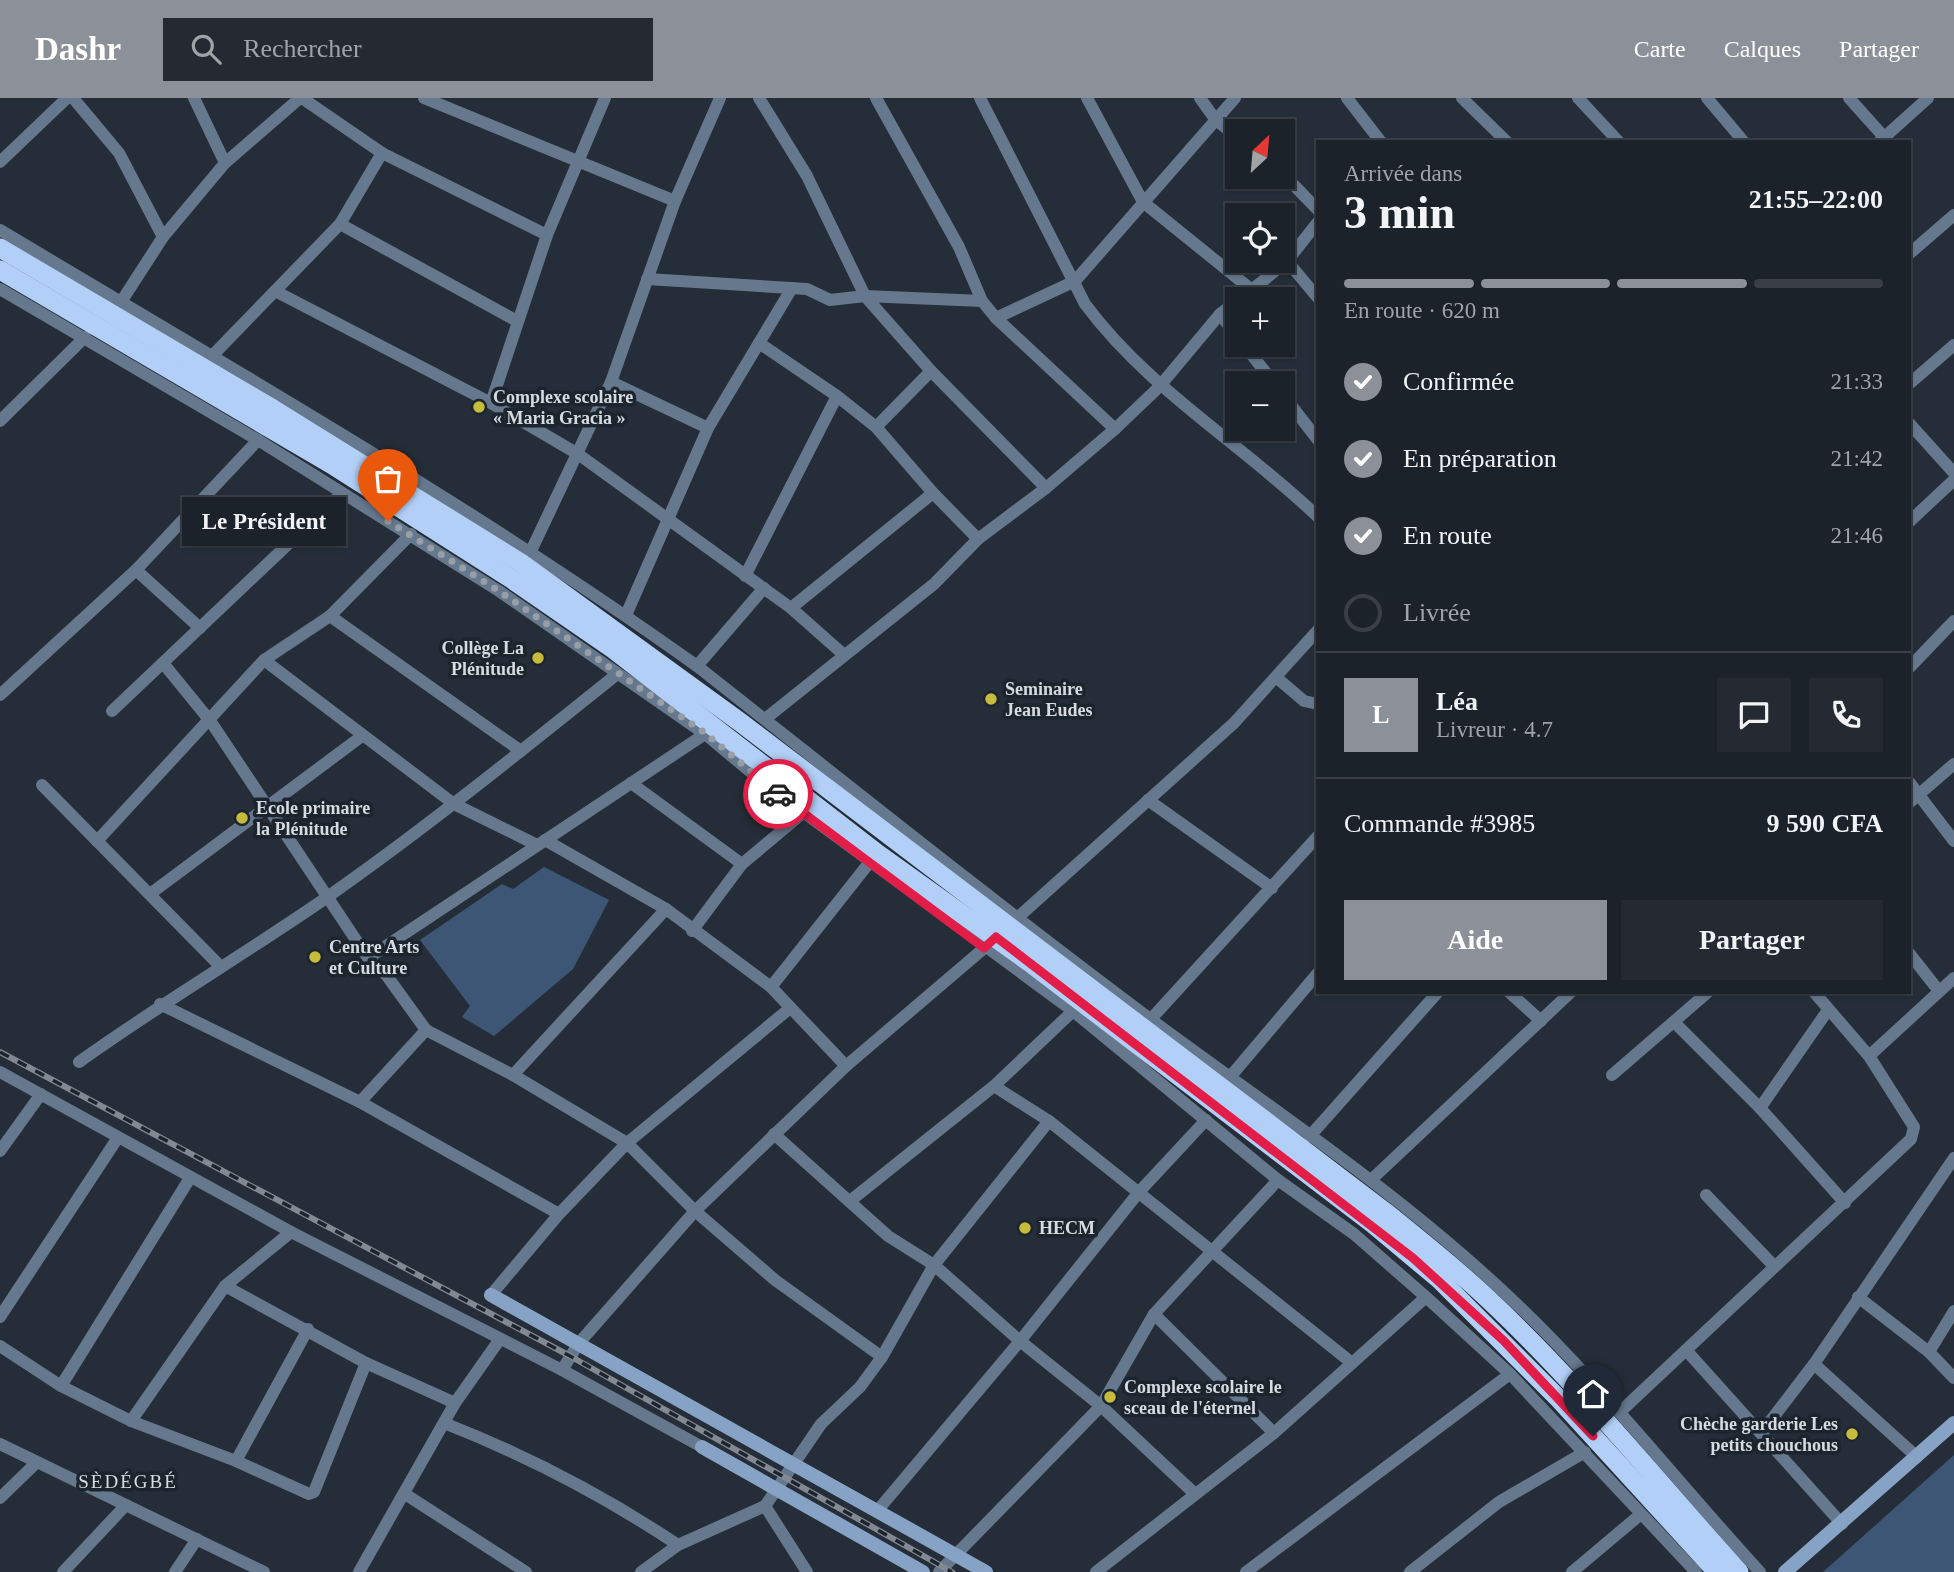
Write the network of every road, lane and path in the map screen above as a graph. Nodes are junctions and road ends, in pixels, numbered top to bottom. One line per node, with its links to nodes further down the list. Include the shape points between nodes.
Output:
1 (67, 98): 28 (street)
2 (73, 98): 40 (street, via 119,153)
3 (194, 98): 29 (street)
4 (301, 98): 27 (street); 29 (street)
5 (424, 98): 30 (street)
6 (605, 98): 30 (street)
7 (720, 98): 32 (street)
8 (759, 98): 54 (street, via 807,176)
9 (876, 98): 56 (street, via 959,247)
10 (980, 98): 48 (street)
11 (1087, 98): 33 (street)
12 (1200, 98): 20 (street)
13 (1235, 98): 20 (street)
14 (1347, 98): 22 (street)
15 (1462, 98): 23 (street)
16 (1578, 98): 24 (street)
17 (1707, 98): 25 (street)
18 (1849, 98): 26 (street)
19 (1928, 98): 26 (street)
20 (1215, 120): 21 (street); 33 (street)
21 (1225, 128)
22 (1379, 140)
23 (1505, 140)
24 (1617, 140)
25 (1742, 140)
26 (1881, 140)
27 (382, 153): 36 (street); 39 (street)
28 (0, 162)
29 (225, 163): 40 (street)
30 (579, 163): 32 (street); 39 (street)
31 (1295, 186): 34 (street)
32 (675, 201): 47 (street)
33 (1143, 202): 48 (street); 49 (street)
34 (1316, 208)
35 (1954, 215): 43 (street)
36 (340, 224): 53 (street); 62 (street)
37 (1316, 225): 42 (street)
38 (0, 230): 57 (street)
39 (547, 235): 62 (street)
40 (163, 237): 57 (street)
41 (0, 248): 140 (highway, via 274,409 521,563 740,722)
42 (1295, 251)
43 (1911, 252)
44 (0, 270): 140 (highway, via 331,464 510,578 613,649 878,854)
45 (1295, 271): 55 (street)
46 (1273, 273): 50 (street)
47 (647, 279): 51 (street); 70 (street)
48 (1074, 281): 60 (street); 72 (street, via 1102,326)
49 (1248, 287)
50 (1256, 287)
51 (792, 288): 54 (street, via 831,300); 64 (street)
52 (0, 289): 63 (street)
53 (275, 291): 66 (street); 74 (street)
54 (865, 296): 56 (street); 68 (street)
55 (1316, 296)
56 (982, 301): 60 (street)
57 (121, 302): 66 (street)
58 (1225, 310): 59 (street)
59 (1220, 314): 61 (street); 72 (street)
60 (996, 318): 80 (street)
61 (1225, 320)
62 (517, 321): 74 (street)
63 (85, 337): 76 (street); 82 (street)
64 (759, 343): 73 (street); 79 (street)
65 (1954, 345): 71 (street)
66 (213, 355): 94 (street)
67 (1253, 357): 69 (street)
68 (932, 371): 78 (street); 86 (street)
69 (1265, 371)
70 (611, 382): 79 (street); 83 (street)
71 (1911, 382)
72 (1159, 387): 80 (street); 89 (street, via 1249,455)
73 (837, 396): 78 (street); 96 (street)
74 (491, 403): 83 (street)
75 (1295, 410): 81 (street)
76 (0, 421)
77 (1911, 425): 84 (street)
78 (876, 427): 88 (street)
79 (708, 428): 90 (street)
80 (1115, 429): 86 (street)
81 (1316, 437)
82 (257, 440): 87 (street); 95 (street)
83 (578, 454): 90 (street); 94 (street)
84 (1954, 473)
85 (1954, 480): 91 (street)
86 (1046, 488): 93 (street)
87 (342, 493): 92 (street); 102 (street)
88 (933, 493): 93 (street); 98 (street)
89 (1316, 514)
90 (670, 518): 96 (street); 99 (street)
91 (1911, 520)
92 (411, 534): 100 (street); 109 (street)
93 (978, 539): 104 (street, via 934,584)
94 (531, 551): 99 (street)
95 (136, 570): 102 (street); 111 (street)
96 (745, 576): 97 (street)
97 (764, 588): 98 (street); 107 (street)
98 (791, 608): 104 (street)
99 (626, 615): 107 (street)
100 (330, 616): 105 (street); 118 (street)
101 (1954, 621): 108 (street)
102 (200, 628): 106 (street)
103 (1316, 632): 110 (street)
104 (843, 654): 114 (street)
105 (264, 660): 115 (street); 117 (street)
106 (163, 663): 113 (street); 115 (street)
107 (697, 666): 114 (street)
108 (1911, 666)
109 (616, 675): 116 (street); 118 (street)
110 (1277, 677): 112 (street, via 1304,701); 124 (street, via 1234,723)
111 (0, 695)
112 (1316, 704)
113 (112, 711)
114 (765, 719): 140 (street)
115 (211, 722): 127 (street); 130 (street)
116 (705, 733): 120 (street); 128 (street)
117 (362, 736): 126 (street); 127 (street)
118 (521, 751): 126 (street)
119 (1954, 764): 123 (street)
120 (631, 783): 132 (street); 134 (street)
121 (1911, 784): 123 (street)
122 (42, 785): 130 (street)
123 (1920, 793): 125 (street); 131 (street)
124 (1148, 800): 135 (street); 140 (street)
125 (1911, 801)
126 (454, 804): 132 (street); 137 (street)
127 (268, 809): 136 (street); 137 (street)
128 (803, 813): 133 (street); 134 (street)
129 (1316, 838): 135 (street)
130 (97, 841): 136 (street)
131 (1954, 841)
132 (541, 843): 138 (street); 142 (street)
133 (869, 863): 140 (street); 146 (street)
134 (742, 864): 139 (street)
135 (1272, 888): 157 (street)
136 (150, 894): 143 (street)
137 (326, 898): 142 (street); 143 (street)
138 (666, 909): 139 (street); 165 (street)
139 (692, 930): 146 (street)
140 (1002, 932): 156 (street); 157 (street); 163 (street); 257 (highway, via 1440,1280 1559,1399); 258 (highway, via 1384,1211 1461,1274 1575,1388)
141 (1911, 956): 147 (street)
142 (368, 958): 160 (street, via 387,976)
143 (221, 967): 153 (street)
144 (1316, 975): 167 (street)
145 (1954, 978): 147 (street)
146 (771, 987): 154 (street)
147 (1938, 991): 161 (street)
148 (1436, 994): 175 (street)
149 (1511, 994): 158 (street)
150 (1569, 994): 158 (street)
151 (1705, 994): 159 (street)
152 (1816, 994): 155 (street)
153 (160, 1004): 162 (street); 170 (street)
154 (789, 1009): 163 (street); 177 (street)
155 (1828, 1010): 161 (street); 171 (street)
156 (1073, 1011): 168 (street); 172 (street)
157 (1151, 1019): 167 (street)
158 (1541, 1021): 181 (street)
159 (1675, 1023): 166 (street); 171 (street)
160 (426, 1030): 165 (street); 170 (street)
161 (1869, 1056): 186 (street, via 1914,1133)
162 (79, 1062)
163 (846, 1066): 174 (street)
164 (0, 1072): 169 (street)
165 (513, 1075): 177 (street)
166 (1612, 1075)
167 (1230, 1077): 175 (street)
168 (994, 1086): 173 (street); 185 (street)
169 (41, 1094): 176 (street); 178 (street)
170 (360, 1102): 188 (street)
171 (1760, 1108): 186 (street)
172 (1206, 1120): 182 (street); 183 (street)
173 (1049, 1121): 183 (street); 191 (street)
174 (774, 1134): 185 (street); 187 (street)
175 (1310, 1136): 181 (street)
176 (117, 1139): 180 (street); 199 (street)
177 (628, 1143): 187 (street); 188 (street)
178 (0, 1150)
179 (1954, 1158): 196 (street)
180 (190, 1178): 189 (street); 214 (street)
181 (1372, 1179): 217 (street, via 1494,1283)
182 (1278, 1180): 190 (street); 195 (street, via 1354,1234)
183 (1139, 1192): 190 (street); 202 (street)
184 (1706, 1195): 192 (street)
185 (850, 1201): 191 (street, via 888,1236)
186 (1845, 1203): 192 (street)
187 (695, 1211): 203 (street); 207 (street, via 775,1280)
188 (559, 1214): 194 (street)
189 (291, 1233): 193 (street); 201 (street)
190 (1209, 1252): 198 (street); 209 (street)
191 (934, 1265): 202 (street); 207 (street)
192 (1774, 1266): 205 (street)
193 (225, 1286): 200 (street); 218 (street)
194 (491, 1295): 203 (main road)
195 (1426, 1297): 209 (street); 212 (street)
196 (1858, 1297): 206 (street); 210 (street)
197 (1954, 1311): 206 (street)
198 (1154, 1314): 216 (street); 222 (street)
199 (0, 1317)
200 (308, 1329): 208 (street); 227 (street)
201 (500, 1339): 211 (street); 215 (street)
202 (1020, 1341): 216 (street); 236 (street)
203 (579, 1343): 211 (street); 229 (main road)
204 (0, 1346): 214 (street)
205 (1686, 1350): 217 (street); 221 (street)
206 (1929, 1352): 213 (street)
207 (882, 1357): 229 (street, via 860,1387 821,1424)
208 (366, 1363): 215 (street); 227 (street, via 313,1492 306,1493)
209 (1352, 1363): 222 (street)
210 (1814, 1364): 221 (street); 226 (street)
211 (562, 1370): 224 (street)
212 (1510, 1374): 225 (street); 253 (street)
213 (1954, 1378)
214 (61, 1386): 218 (street)
215 (455, 1403): 219 (street)
216 (1101, 1406): 231 (street); 241 (street)
217 (1620, 1411): 259 (street)
218 (131, 1421): 227 (street)
219 (444, 1423): 232 (street); 240 (street, via 538,1462)
220 (1954, 1423): 226 (main road)
221 (1762, 1432): 238 (street)
222 (1274, 1433): 231 (street)
223 (0, 1444): 228 (street)
224 (702, 1447): 230 (main road)
225 (1585, 1452): 237 (street); 254 (street, via 1500,1502)
226 (1917, 1457): 238 (main road)
227 (236, 1461)
228 (36, 1463): 233 (street); 234 (street)
229 (795, 1464): 230 (street); 236 (main road)
230 (776, 1489): 235 (street); 249 (main road)
231 (1194, 1493): 252 (street)
232 (405, 1494): 245 (street); 246 (street)
233 (0, 1497)
234 (126, 1505): 239 (street); 242 (street)
235 (765, 1506): 240 (street); 248 (street)
236 (878, 1510): 241 (main road)
237 (1641, 1514): 255 (street); 256 (street)
238 (1842, 1524): 260 (main road)
239 (197, 1539): 243 (street); 244 (street)
240 (678, 1545): 247 (street)
241 (956, 1554): 250 (street); 251 (main road)
242 (63, 1572)
243 (176, 1572)
244 (264, 1572)
245 (359, 1572)
246 (526, 1572)
247 (641, 1572)
248 (807, 1572)
249 (923, 1572)
250 (939, 1572)
251 (986, 1572)
252 (1096, 1572)
253 (1247, 1572)
254 (1410, 1572)
255 (1572, 1572)
256 (1696, 1572)
257 (1717, 1572)
258 (1739, 1572)
259 (1760, 1572)
260 (1785, 1572)

